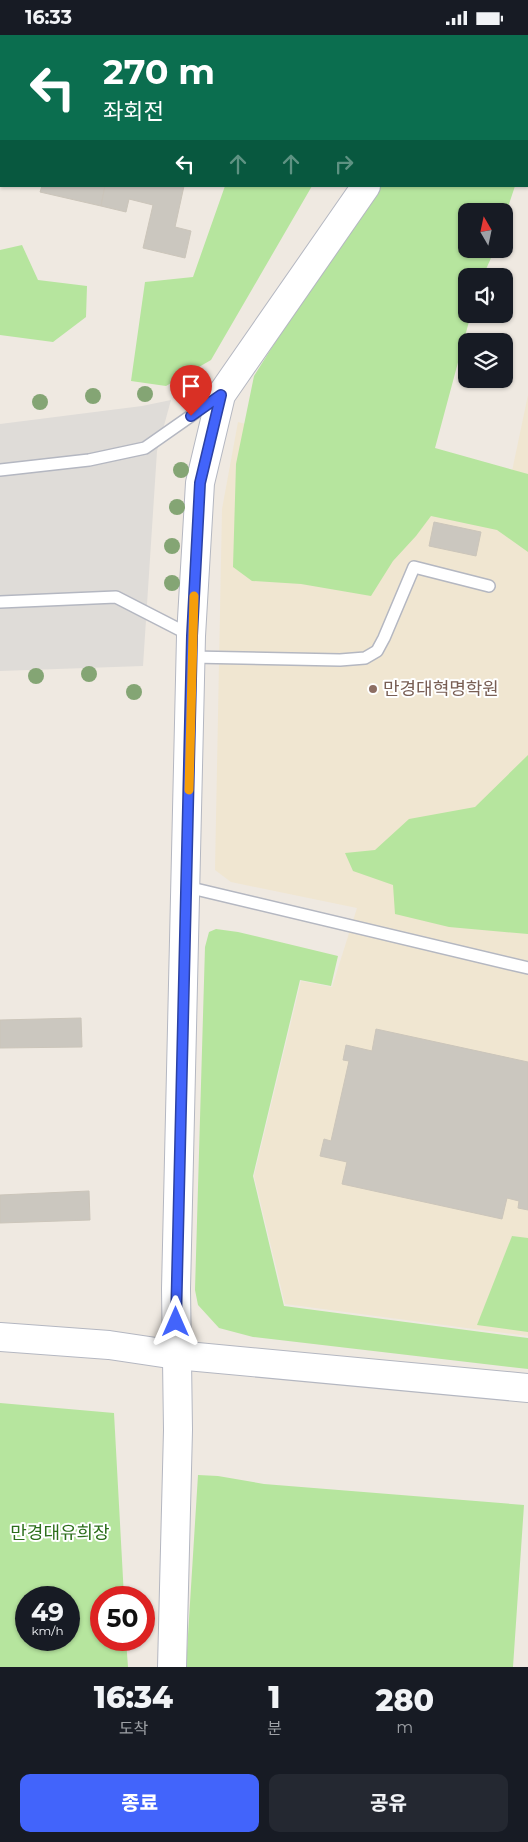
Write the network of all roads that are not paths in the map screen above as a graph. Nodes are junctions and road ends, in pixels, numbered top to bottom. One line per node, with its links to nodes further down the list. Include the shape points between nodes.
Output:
1 (365, 187): 2 (main road)
2 (221, 395): 3 (lane, via 146,448 89,460); 6 (main road, via 200,483)
3 (0, 470)
4 (489, 586): 6 (lane, via 414,567 384,638 376,651 365,658 340,660)
5 (0, 602): 6 (lane, via 116,597)
6 (192, 647): 7 (main road)
7 (187, 887): 8 (lane); 10 (main road)
8 (528, 968)
9 (0, 1337): 10 (main road, via 109,1345)
10 (176, 1355): 11 (main road); 12 (main road, via 178,1430)
11 (528, 1388)
12 (172, 1667)

